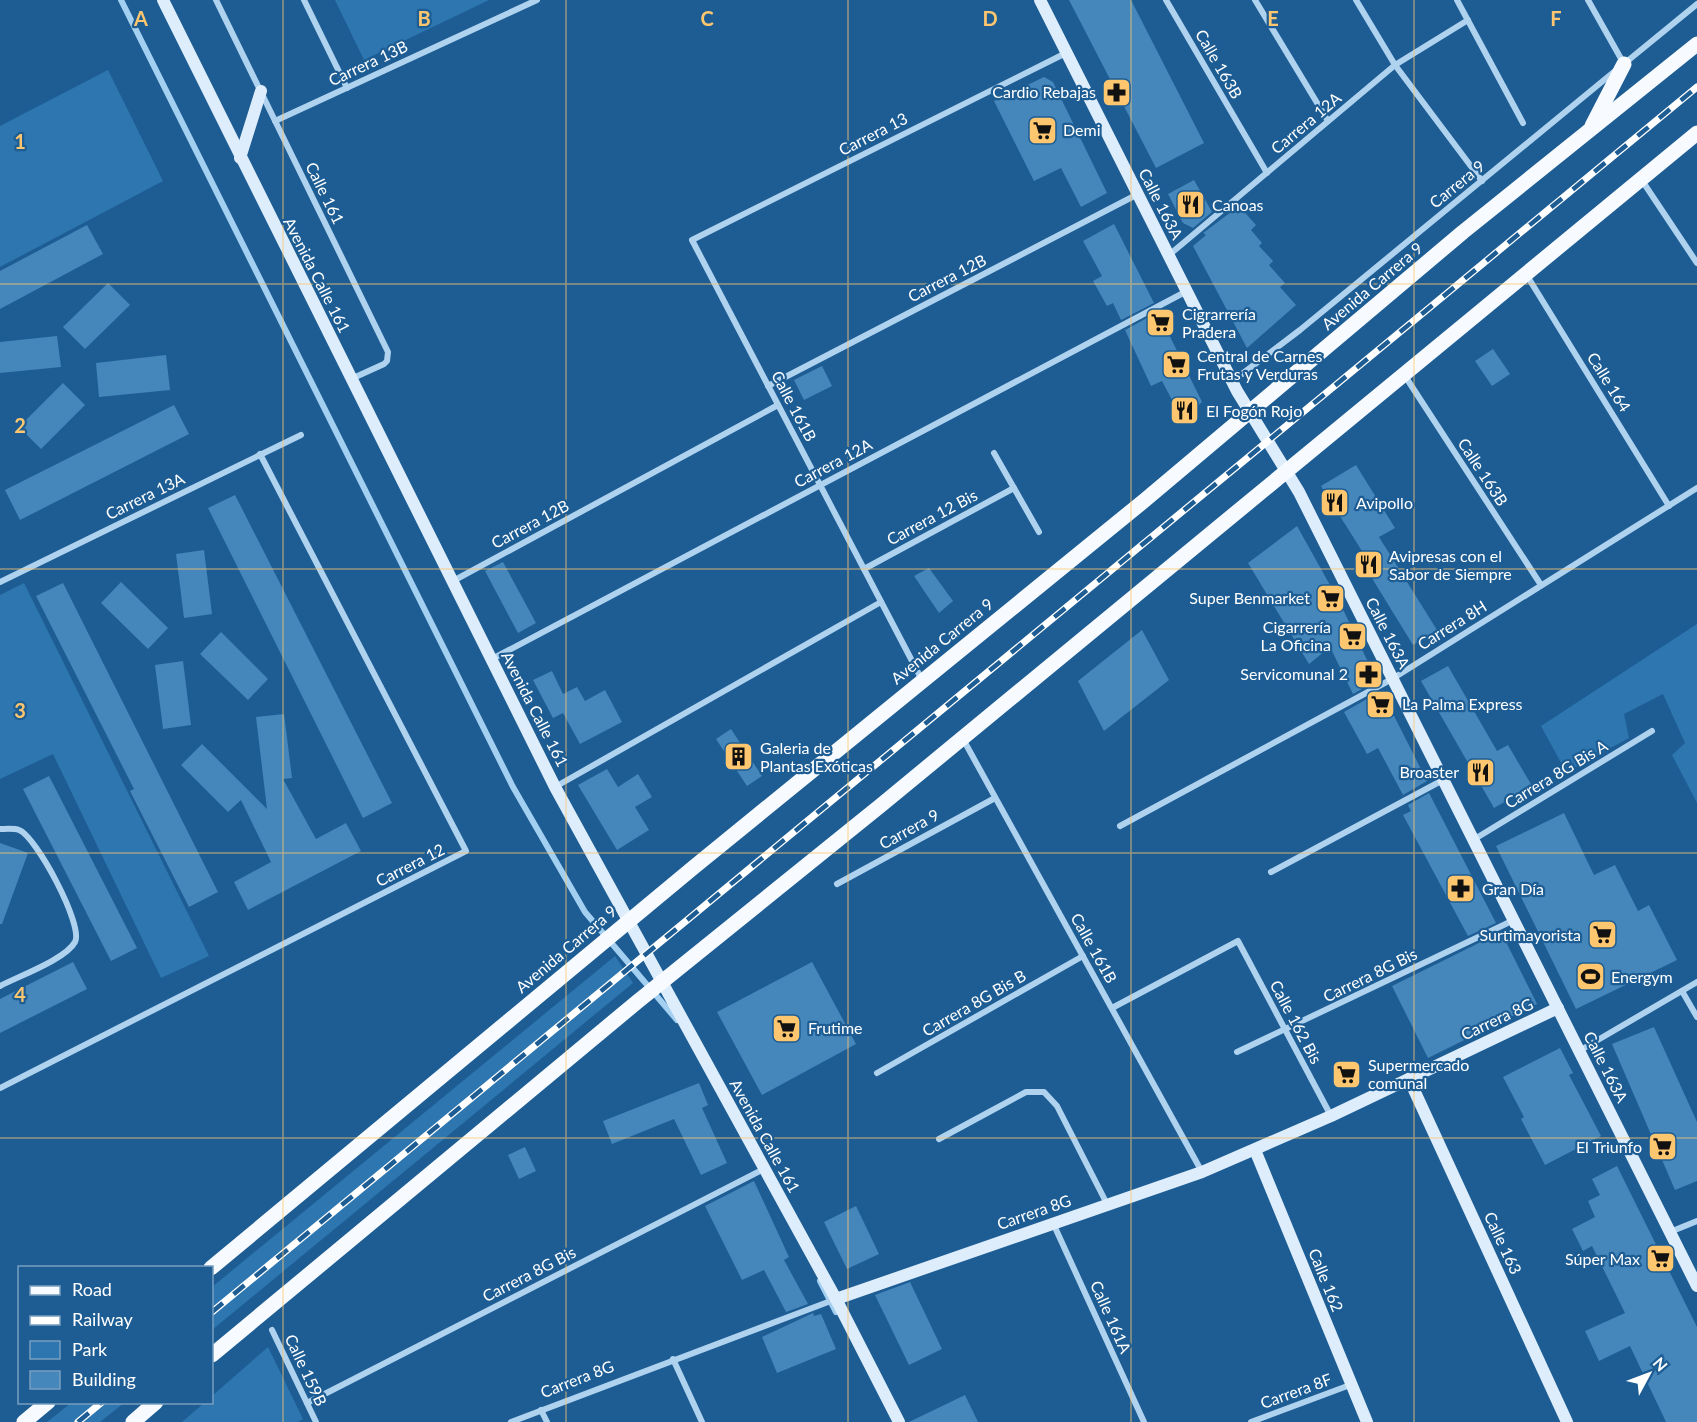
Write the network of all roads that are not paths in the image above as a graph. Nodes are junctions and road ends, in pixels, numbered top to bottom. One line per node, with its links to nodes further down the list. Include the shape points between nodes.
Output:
1 (163, 0): 24 (main road, Avenida Calle 161)
2 (216, 0): 18 (street, Calle 161)
3 (304, 0): 17 (street)
4 (537, 0): 17 (street, Carrera 13B)
5 (1040, 0): 14 (main road, Calle 163A)
6 (1166, 0): 25 (street, Calle 163B)
7 (1255, 0): 20 (street)
8 (1356, 0): 16 (street)
9 (1457, 0): 12 (street)
10 (1588, 0): 15 (street)
11 (1694, 3): 15 (street, Carrera 9)
12 (1468, 20): 16 (street, Carrera 12A); 21 (street)
13 (1697, 44): 22 (main road, Avenida Carrera 9)
14 (1067, 53): 28 (main road, Calle 163A); 29 (street, Carrera 13)
15 (1623, 64): 22 (main road); 27 (street, Carrera 9)
16 (1395, 65): 20 (street, Carrera 12A); 27 (street)
17 (347, 88): 19 (street, Carrera 13B)
18 (261, 91): 19 (street, Calle 161); 24 (main road)
19 (275, 120): 36 (street, Calle 161, via 388,351 384,364)
20 (1328, 121): 25 (street, Carrera 12A)
21 (1523, 123)
22 (1589, 132): 39 (main road, Avenida Carrera 9)
23 (1697, 133): 26 (main road)
24 (240, 158): 36 (main road, Avenida Calle 161)
25 (1267, 174): 30 (street, Carrera 12A)
26 (1641, 178): 31 (street); 32 (main road)
27 (1482, 181): 35 (street, Carrera 9, via 1300,330 1242,374)
28 (1138, 194): 30 (main road, Calle 163A); 37 (street, Carrera 12B)
29 (692, 240): 37 (street, Calle 161B)
30 (1168, 255): 33 (main road, Calle 163A)
31 (1697, 263)
32 (1525, 273): 34 (main road); 47 (street, Calle 164)
33 (1187, 291): 35 (main road, Calle 163A); 44 (street, Carrera 12A)
34 (1403, 373): 43 (main road); 52 (street, Calle 163B)
35 (1228, 374): 39 (main road, Calle 163A)
36 (351, 380): 51 (main road, Avenida Calle 161)
37 (768, 386): 38 (street, Calle 161B)
38 (778, 405): 44 (street, Calle 161B); 51 (street, Carrera 12B)
39 (1250, 413): 43 (main road, Calle 163A); 56 (main road, Avenida Carrera 9)
40 (301, 435): 42 (street, Carrera 13A)
41 (994, 453): 45 (street)
42 (260, 454): 50 (street, Carrera 13A); 82 (street, Carrera 12, via 466,851)
43 (1286, 469): 55 (main road, Calle 163A); 58 (main road)
44 (820, 485): 49 (street, Calle 161B); 54 (street, Carrera 12A)
45 (1014, 488): 48 (street); 49 (street, Carrera 12 Bis)
46 (1697, 488): 47 (street, Carrera 8H)
47 (1669, 506): 52 (street, Carrera 8H)
48 (1039, 532)
49 (864, 569): 53 (street, Calle 161B)
50 (0, 582)
51 (452, 582): 54 (main road, Avenida Calle 161)
52 (1541, 585): 55 (street, Carrera 8H)
53 (881, 602): 56 (street, Calle 161B); 60 (street)
54 (491, 660): 60 (main road, Avenida Calle 161)
55 (1392, 679): 59 (main road, Calle 163A); 62 (street, Carrera 8H)
56 (922, 680): 68 (main road, Avenida Carrera 9)
57 (1652, 731): 64 (street, Carrera 8G Bis A)
58 (962, 738): 61 (street, Calle 161B); 70 (main road)
59 (1443, 780): 64 (main road, Calle 163A); 65 (street)
60 (555, 787): 68 (main road, Avenida Calle 161)
61 (995, 798): 66 (street, Carrera 9); 69 (street, Calle 161B)
62 (1120, 826)
63 (0, 829): 72 (street, via 19,830 36,845 76,924 77,939 69,951)
64 (1473, 840): 67 (main road, Calle 163A)
65 (1272, 872)
66 (837, 884)
67 (1514, 920): 75 (main road, Calle 163A); 77 (street, Carrera 8G Bis)
68 (629, 921): 70 (main road, Avenida Calle 161); 92 (main road, Avenida Carrera 9)
69 (1083, 956): 74 (street, Calle 161B); 80 (street, Carrera 8G Bis B)
70 (662, 982): 86 (main road, Avenida Calle 161); 96 (main road)
71 (1697, 982): 73 (street)
72 (0, 986)
73 (1682, 991): 76 (street); 78 (street)
74 (1112, 1008): 77 (street, Calle 162 Bis, via 1238,941); 87 (street, Calle 161B)
75 (1558, 1008): 78 (main road, Calle 163A); 81 (main road, Carrera 8G)
76 (1697, 1017)
77 (1285, 1031): 79 (street, Carrera 8G Bis); 83 (street, Calle 162 Bis)
78 (1579, 1051): 91 (main road, Calle 163A)
79 (1237, 1053)
80 (877, 1073)
81 (1409, 1079): 83 (main road, Carrera 8G); 113 (main road, Calle 163)
82 (0, 1088)
83 (1331, 1116): 85 (main road, Carrera 8G)
84 (939, 1139): 88 (street, via 1026,1092 1044,1092 1057,1106)
85 (1255, 1150): 87 (main road, Carrera 8G); 98 (main road, Calle 162)
86 (764, 1168): 94 (main road, Avenida Calle 161); 99 (street, Carrera 8G Bis)
87 (1202, 1172): 88 (main road, Carrera 8G)
88 (1107, 1204): 90 (main road, Carrera 8G)
89 (1697, 1221): 91 (street)
90 (1053, 1223): 94 (main road, Carrera 8G); 110 (street, Calle 161A)
91 (1670, 1232): 93 (main road, Calle 163A)
92 (213, 1266)
93 (1697, 1286)
94 (836, 1299): 97 (street, Carrera 8G); 109 (main road, Avenida Calle 161)
95 (272, 1330): 99 (street, Calle 159B)
96 (213, 1354)
97 (674, 1359): 102 (street, Carrera 8G); 108 (street)
98 (1350, 1385): 111 (street, Carrera 8F); 112 (main road, Calle 162)
99 (307, 1403): 105 (street, Calle 159B)
100 (46, 1404): 103 (main road)
101 (154, 1404): 104 (main road)
102 (541, 1410): 106 (street, Carrera 8G); 107 (street)
103 (24, 1422)
104 (133, 1422)
105 (316, 1422)
106 (511, 1422)
107 (547, 1422)
108 (702, 1422)
109 (899, 1422)
110 (1144, 1422)
111 (1251, 1422)
112 (1367, 1422)
113 (1567, 1422)

